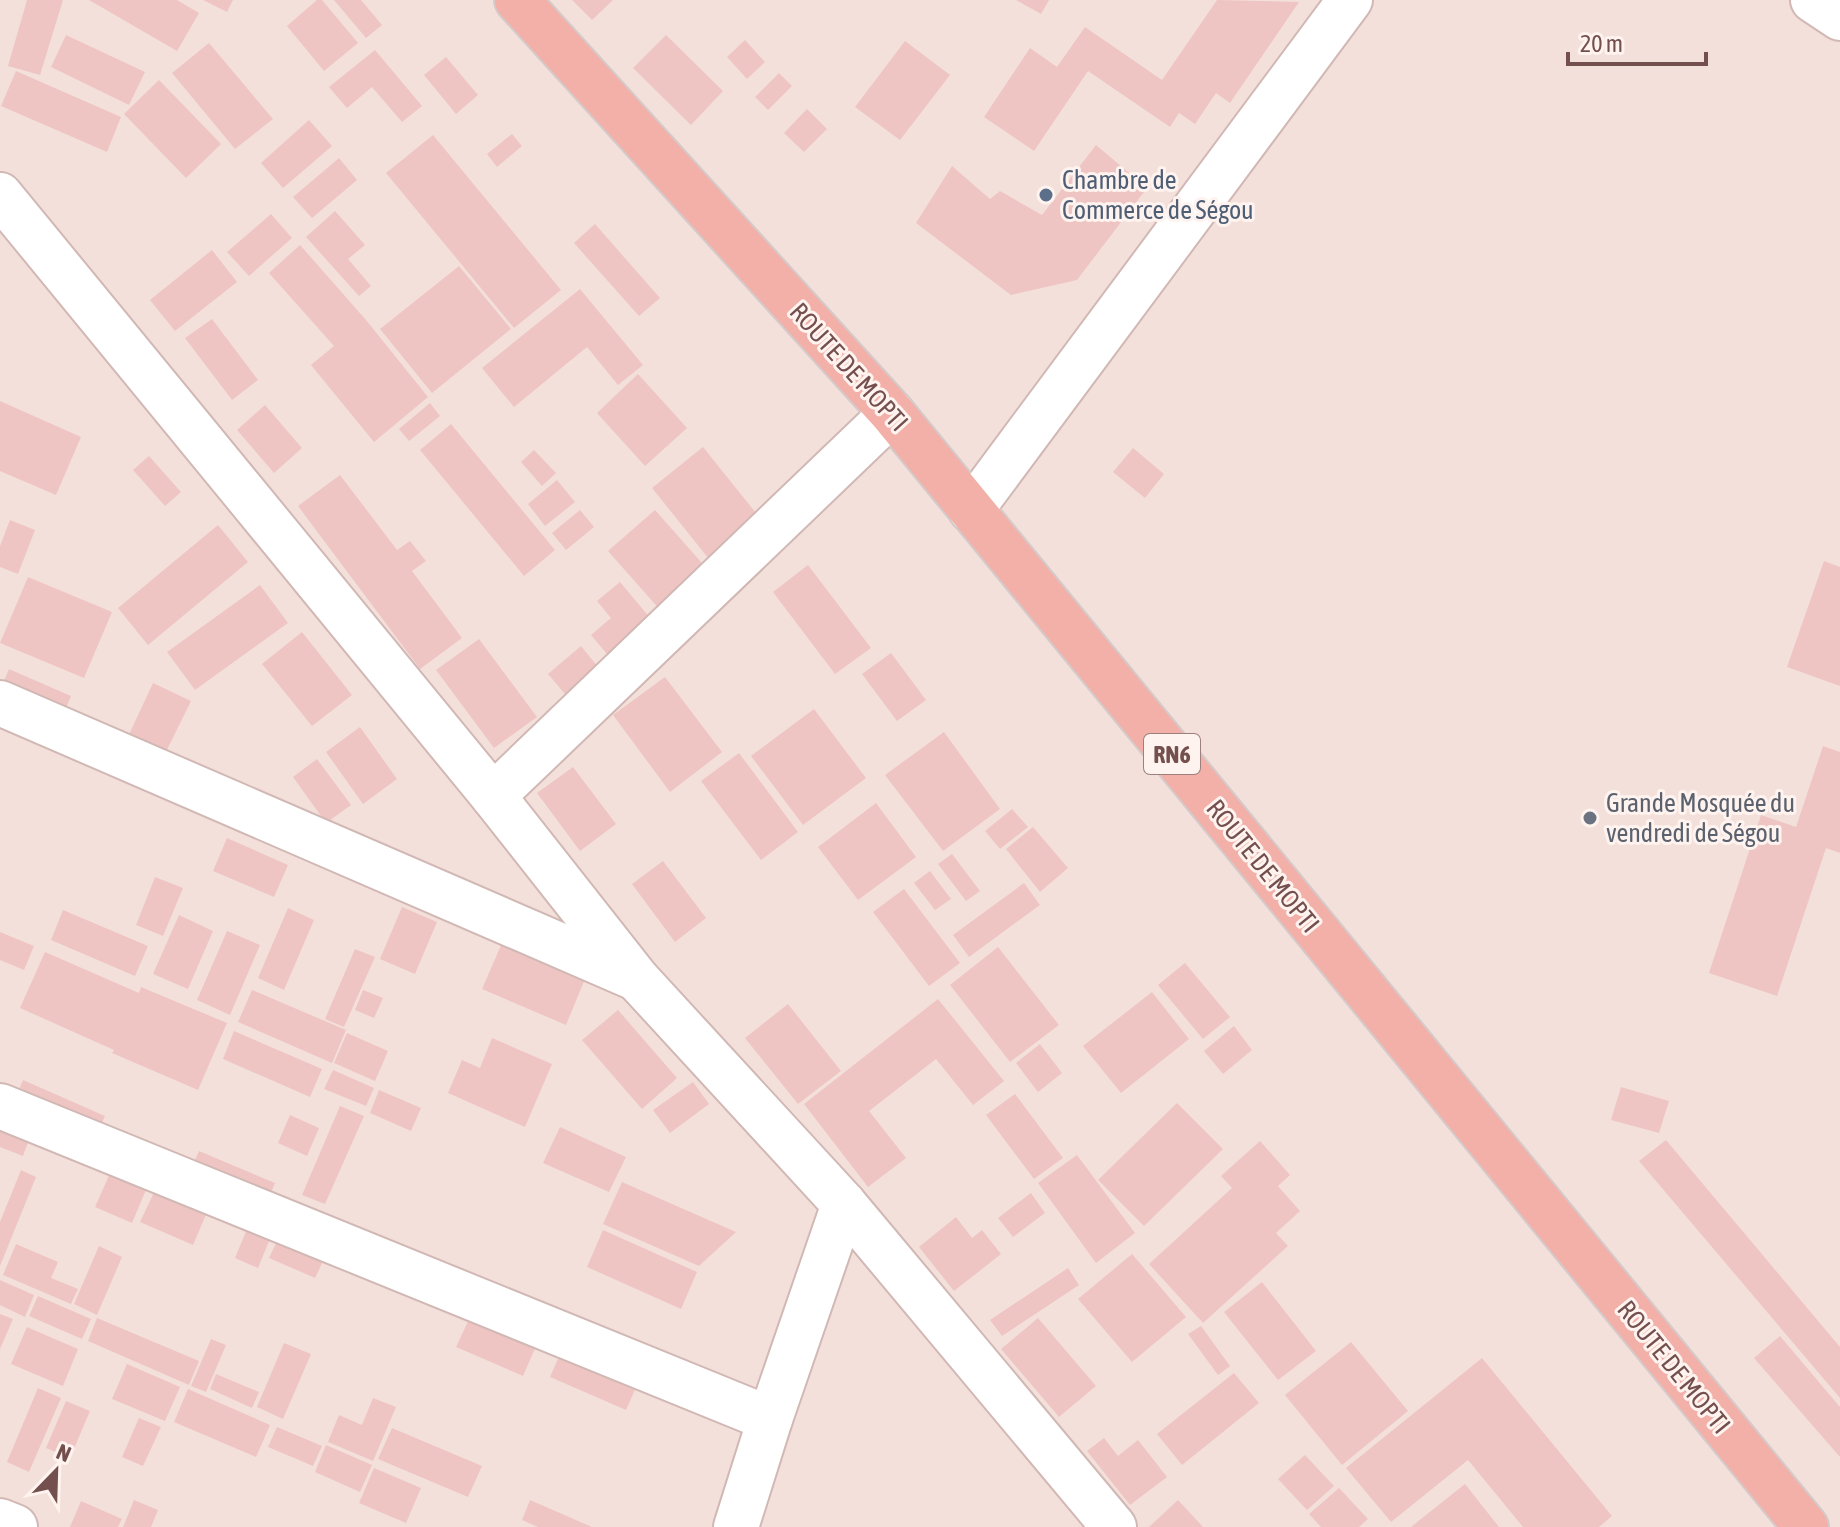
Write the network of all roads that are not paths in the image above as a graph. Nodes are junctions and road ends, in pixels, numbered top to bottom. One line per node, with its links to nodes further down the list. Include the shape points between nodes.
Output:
1 (517, 0): 6 (highway, ROUTE DE MOPTI / RN6)
2 (1350, 0): 7 (street)
3 (1813, 0): 4 (street)
4 (1840, 18)
5 (0, 195): 9 (street)
6 (892, 413): 7 (highway, ROUTE DE MOPTI / RN6); 9 (street)
7 (971, 510): 18 (highway, ROUTE DE MOPTI / RN6)
8 (0, 703): 10 (street)
9 (493, 796): 10 (street)
10 (638, 980): 12 (street)
11 (0, 1106): 13 (street)
12 (844, 1204): 13 (street); 17 (street)
13 (770, 1419): 16 (street)
14 (0, 1521): 15 (street)
15 (15, 1527)
16 (736, 1527)
17 (1114, 1527)
18 (1806, 1527)

